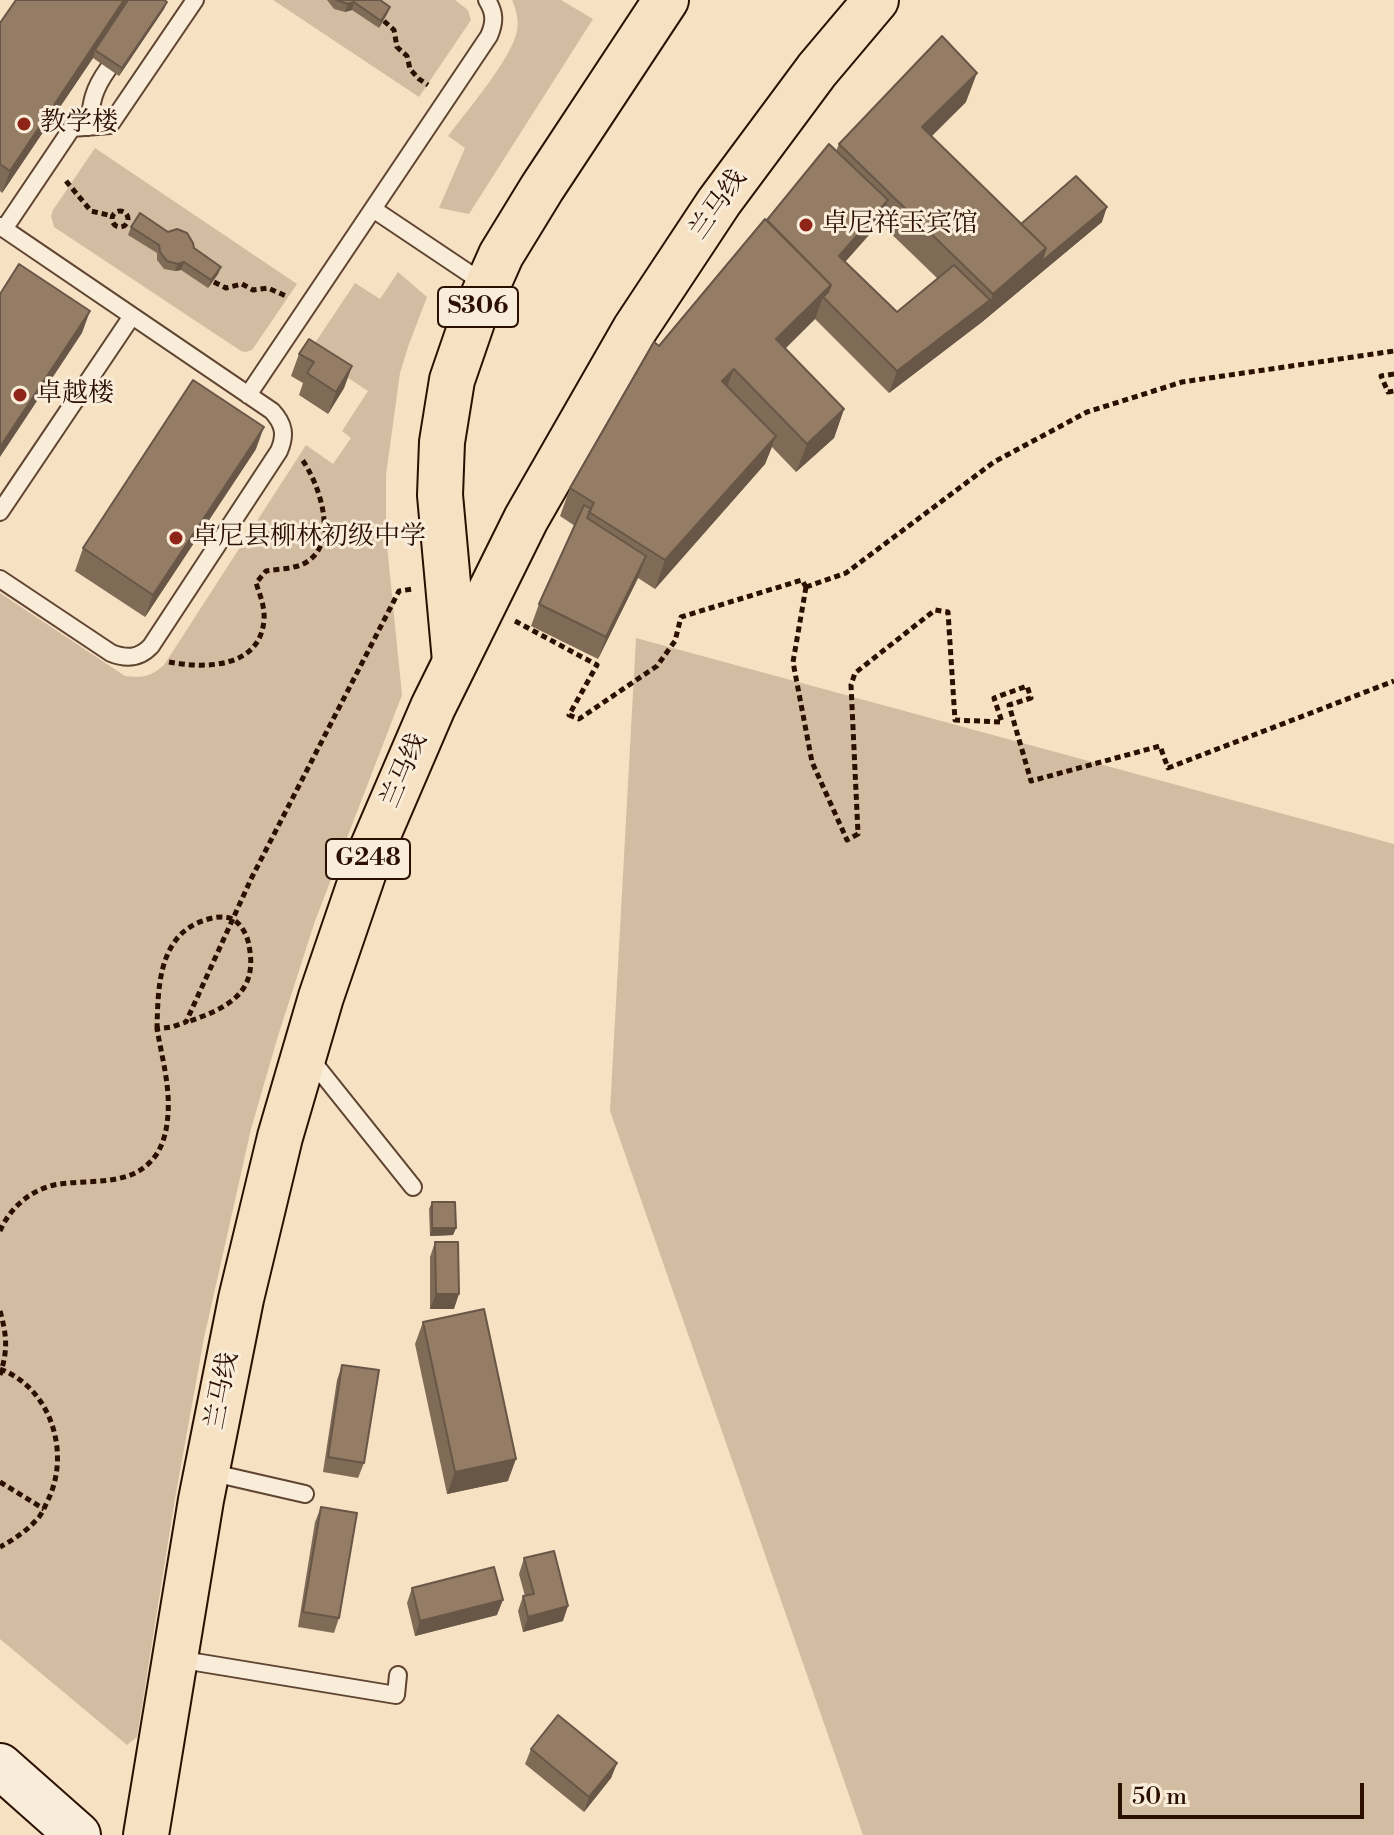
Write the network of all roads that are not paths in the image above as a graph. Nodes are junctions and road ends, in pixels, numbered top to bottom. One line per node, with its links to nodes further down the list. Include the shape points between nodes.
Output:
1 (195, 0): 6 (lane, via 110,125)
2 (487, 0): 7 (lane, via 493,11 489,36)
3 (666, 0): 9 (main road, S306, via 542,188)
4 (876, 0): 14 (main road, 兰马线 / G248, via 719,202 635,329 526,519)
5 (108, 69): 6 (lane, via 94,90)
6 (89, 127): 8 (lane, via 72,128)
7 (373, 209): 9 (lane); 11 (lane)
8 (2, 227): 10 (lane)
9 (487, 285): 14 (main road, S306, via 452,380 442,442 440,495)
10 (132, 316): 11 (lane); 12 (lane)
11 (248, 395): 13 (lane, via 279,419 283,441 147,650 131,658 111,653)
12 (0, 512)
13 (0, 579)
14 (455, 661): 15 (main road, 兰马线 / G248, via 371,851)
15 (305, 1052): 16 (lane); 17 (main road, 兰马线 / G248, via 241,1299)
16 (413, 1187)
17 (207, 1472): 18 (lane); 19 (main road, 兰马线 / G248)
18 (305, 1494)
19 (175, 1658): 20 (lane, via 396,1695); 23 (main road, 兰马线 / G248)
20 (398, 1675)
21 (0, 1766): 22 (main road)
22 (78, 1835)
23 (146, 1835)

